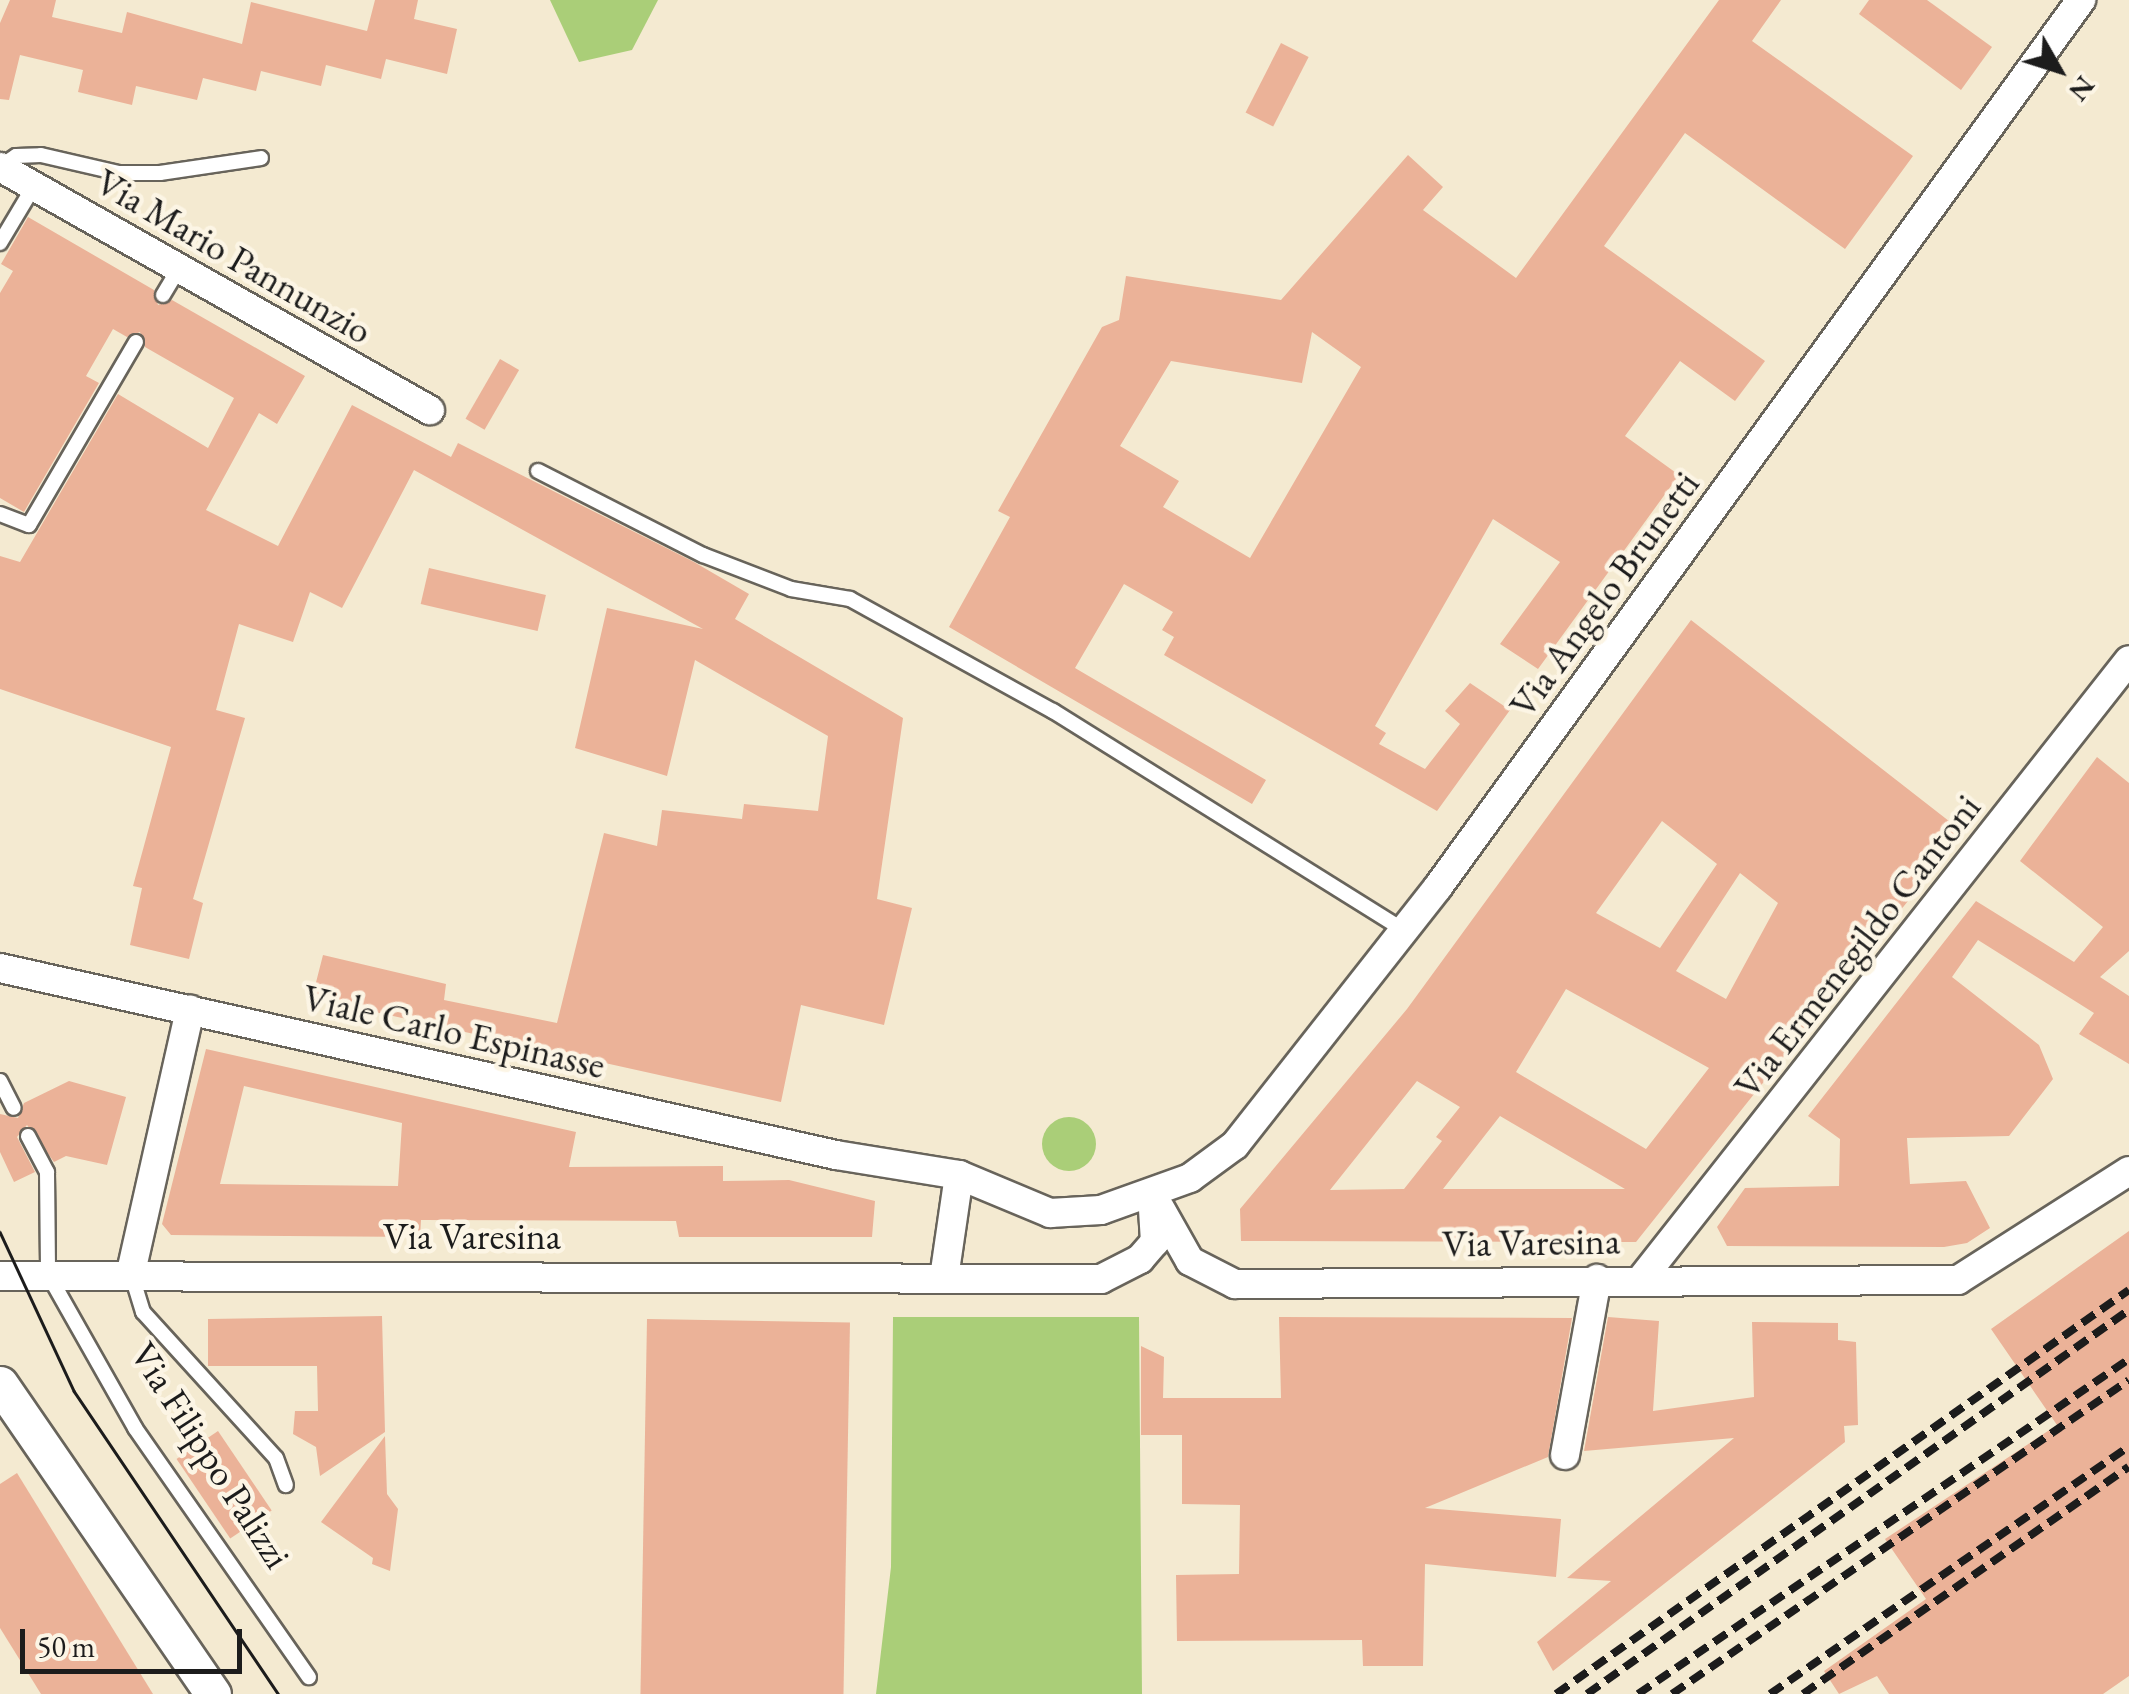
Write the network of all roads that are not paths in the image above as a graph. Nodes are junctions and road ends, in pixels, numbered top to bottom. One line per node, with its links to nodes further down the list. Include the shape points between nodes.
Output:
1 (2081, 0): 13 (street, Via Angelo Brunetti)
2 (261, 158): 3 (lane, Via Mario Pannunzio, via 160,174 118,174 41,155 16,156)
3 (0, 167): 4 (street, Via Mario Pannunzio)
4 (34, 186): 5 (lane); 6 (street, Via Mario Pannunzio)
5 (0, 244)
6 (179, 268): 7 (lane); 9 (street, Via Mario Pannunzio)
7 (163, 295)
8 (136, 342): 11 (lane, via 29,525)
9 (430, 410)
10 (538, 470): 13 (lane, via 703,555 791,589 850,600 1053,711)
11 (0, 514)
12 (2129, 660): 27 (street, Via Ermenegildo Cantoni)
13 (1404, 930): 21 (street, Via Angelo Brunetti, via 1235,1145 1190,1178)
14 (0, 968): 15 (street, Viale Carlo Espinasse)
15 (190, 1010): 20 (street, Viale Carlo Espinasse, via 892,1167); 22 (street)
16 (0, 1081): 17 (lane)
17 (14, 1108)
18 (28, 1136): 23 (lane, via 46,1172)
19 (2129, 1171): 27 (street, Via Varesina, via 1958,1280)
20 (959, 1175): 21 (street, Via Angelo Brunetti, via 1050,1213 1101,1210); 25 (street)
21 (1152, 1193): 25 (street, Via Varesina, via 1155,1242 1117,1274); 26 (street, Via Varesina, via 1190,1261 1235,1284)
22 (130, 1272): 23 (street, Via Varesina); 25 (street, Via Varesina); 30 (lane, via 143,1312 276,1458)
23 (48, 1274): 24 (street, Via Varesina); 31 (lane, Via Filippo Palizzi, via 135,1428)
24 (0, 1276)
25 (944, 1278)
26 (1597, 1278): 27 (street, Via Varesina); 29 (street)
27 (1644, 1278)
28 (0, 1384): 32 (street)
29 (1565, 1455)
30 (286, 1485)
31 (309, 1678)
32 (213, 1694)

